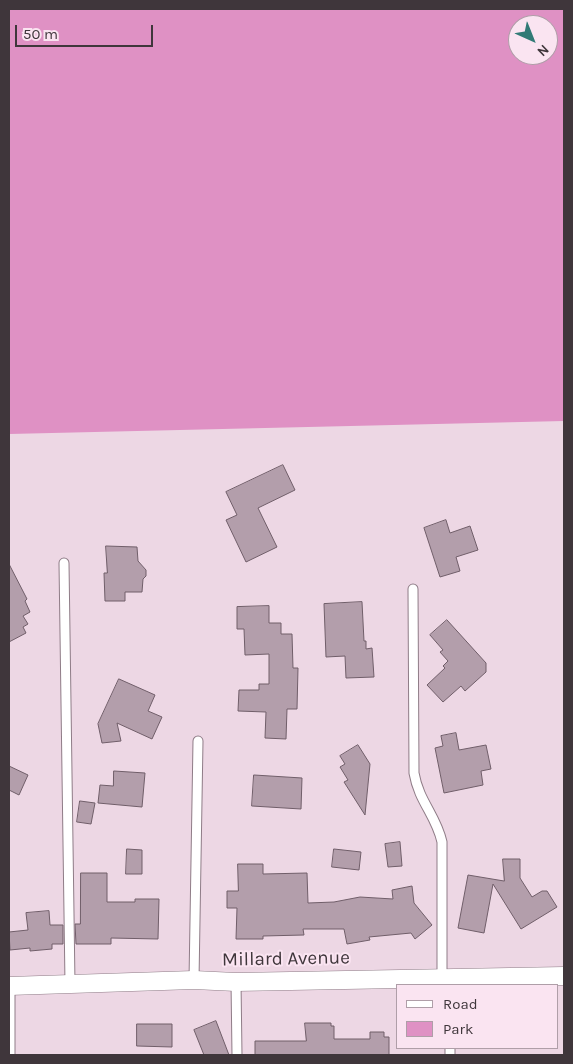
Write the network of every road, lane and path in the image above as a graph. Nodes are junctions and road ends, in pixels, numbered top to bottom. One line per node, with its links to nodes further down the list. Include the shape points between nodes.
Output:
1 (64, 563): 8 (lane)
2 (413, 589): 6 (lane, via 414,773 421,797 435,821 442,842)
3 (198, 742): 5 (lane)
4 (564, 976): 6 (street, Millard Avenue)
5 (194, 980): 7 (street, Millard Avenue); 8 (street, Millard Avenue)
6 (447, 981): 7 (street, Millard Avenue)
7 (236, 982): 11 (lane)
8 (70, 984): 9 (street, Millard Avenue)
9 (10, 986): 10 (lane)
10 (10, 1055)
11 (237, 1055)

